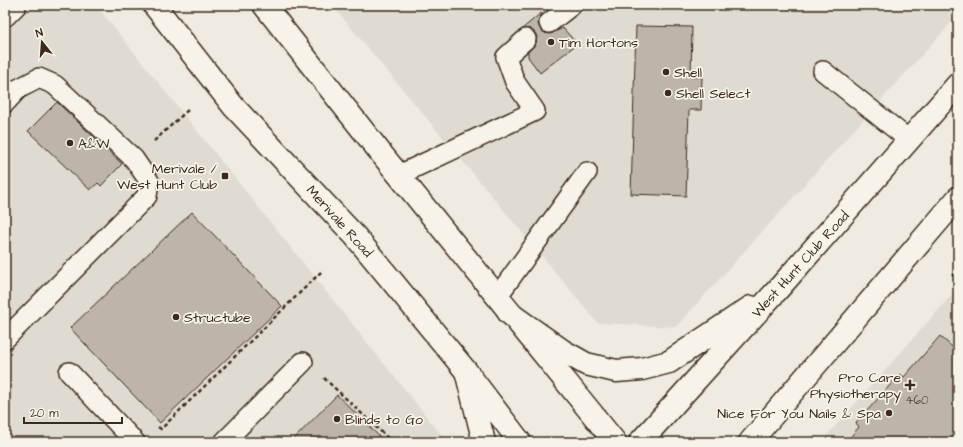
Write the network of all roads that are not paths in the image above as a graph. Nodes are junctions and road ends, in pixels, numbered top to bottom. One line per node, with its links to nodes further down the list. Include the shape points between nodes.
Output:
1 (15, 5): 5 (main road)
2 (154, 5): 19 (main road, Merivale Road, via 234,107 355,236)
3 (264, 5): 13 (main road)
4 (572, 5): 6 (lane)
5 (5, 15)
6 (549, 22)
7 (526, 39): 13 (lane, via 506,57 515,82 535,111)
8 (823, 71): 11 (lane)
9 (958, 84): 11 (main road, West Hunt Club Road)
10 (5, 103): 17 (lane, via 18,89 39,78 55,85 134,159 149,181 147,196)
11 (909, 140): 15 (main road, West Hunt Club Road)
12 (587, 172): 16 (lane)
13 (399, 175): 16 (main road)
14 (958, 198): 21 (main road)
15 (780, 287): 16 (main road, via 669,362 642,369 616,371 586,364 563,351); 27 (main road, West Hunt Club Road)
16 (503, 305): 26 (main road)
17 (5, 339)
18 (303, 362): 23 (lane)
19 (466, 371): 24 (main road); 25 (main road, Merivale Road)
20 (70, 372): 22 (lane)
21 (757, 437)
22 (135, 442)
23 (224, 442)
24 (484, 442)
25 (520, 442)
26 (615, 442)
27 (640, 442)

